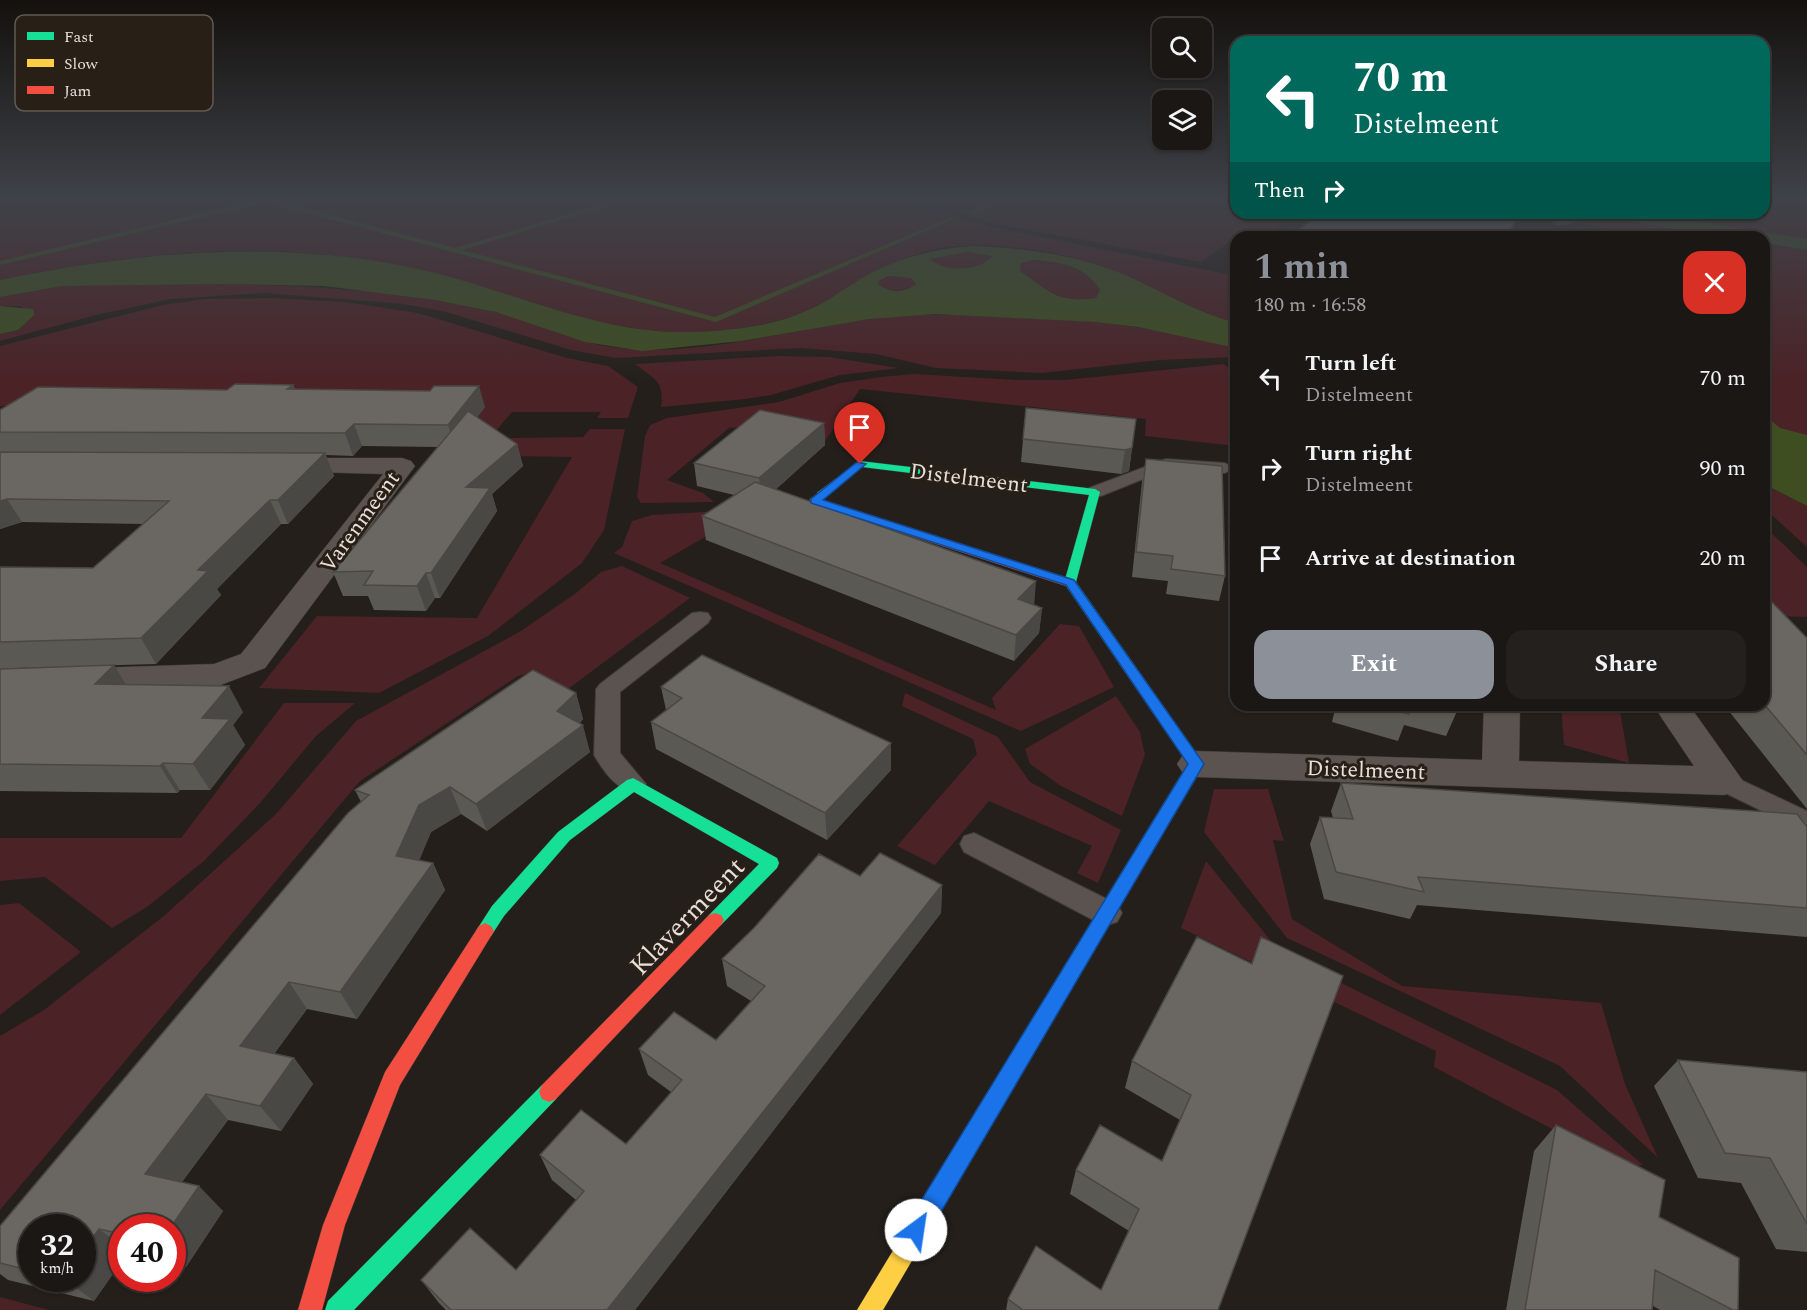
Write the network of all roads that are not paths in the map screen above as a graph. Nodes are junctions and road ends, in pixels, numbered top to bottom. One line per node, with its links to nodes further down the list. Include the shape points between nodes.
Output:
1 (260, 466): 6 (street, Varenmeent, via 402,466 253,661 219,675)
2 (1225, 468): 3 (lane, via 1166,464)
3 (1095, 492): 4 (street); 4 (street, Distelmeent, via 860,464 814,501)
4 (1070, 582): 9 (street)
5 (700, 618): 12 (lane, via 608,689 606,755)
6 (0, 682)
7 (1502, 711): 10 (street)
8 (1675, 711): 11 (street, Distelmeent)
9 (1196, 764): 10 (street, Distelmeent); 15 (street)
10 (1500, 774): 11 (street, Distelmeent)
11 (1724, 781): 13 (lane, Distelmeent)
12 (633, 784): 16 (street, via 564,836 498,912 392,1079 334,1225); 17 (street, Klavermeent, via 771,863)
13 (1807, 823)
14 (974, 844): 15 (lane)
15 (1107, 913): 18 (street)
16 (310, 1310)
17 (337, 1310)
18 (869, 1310)

